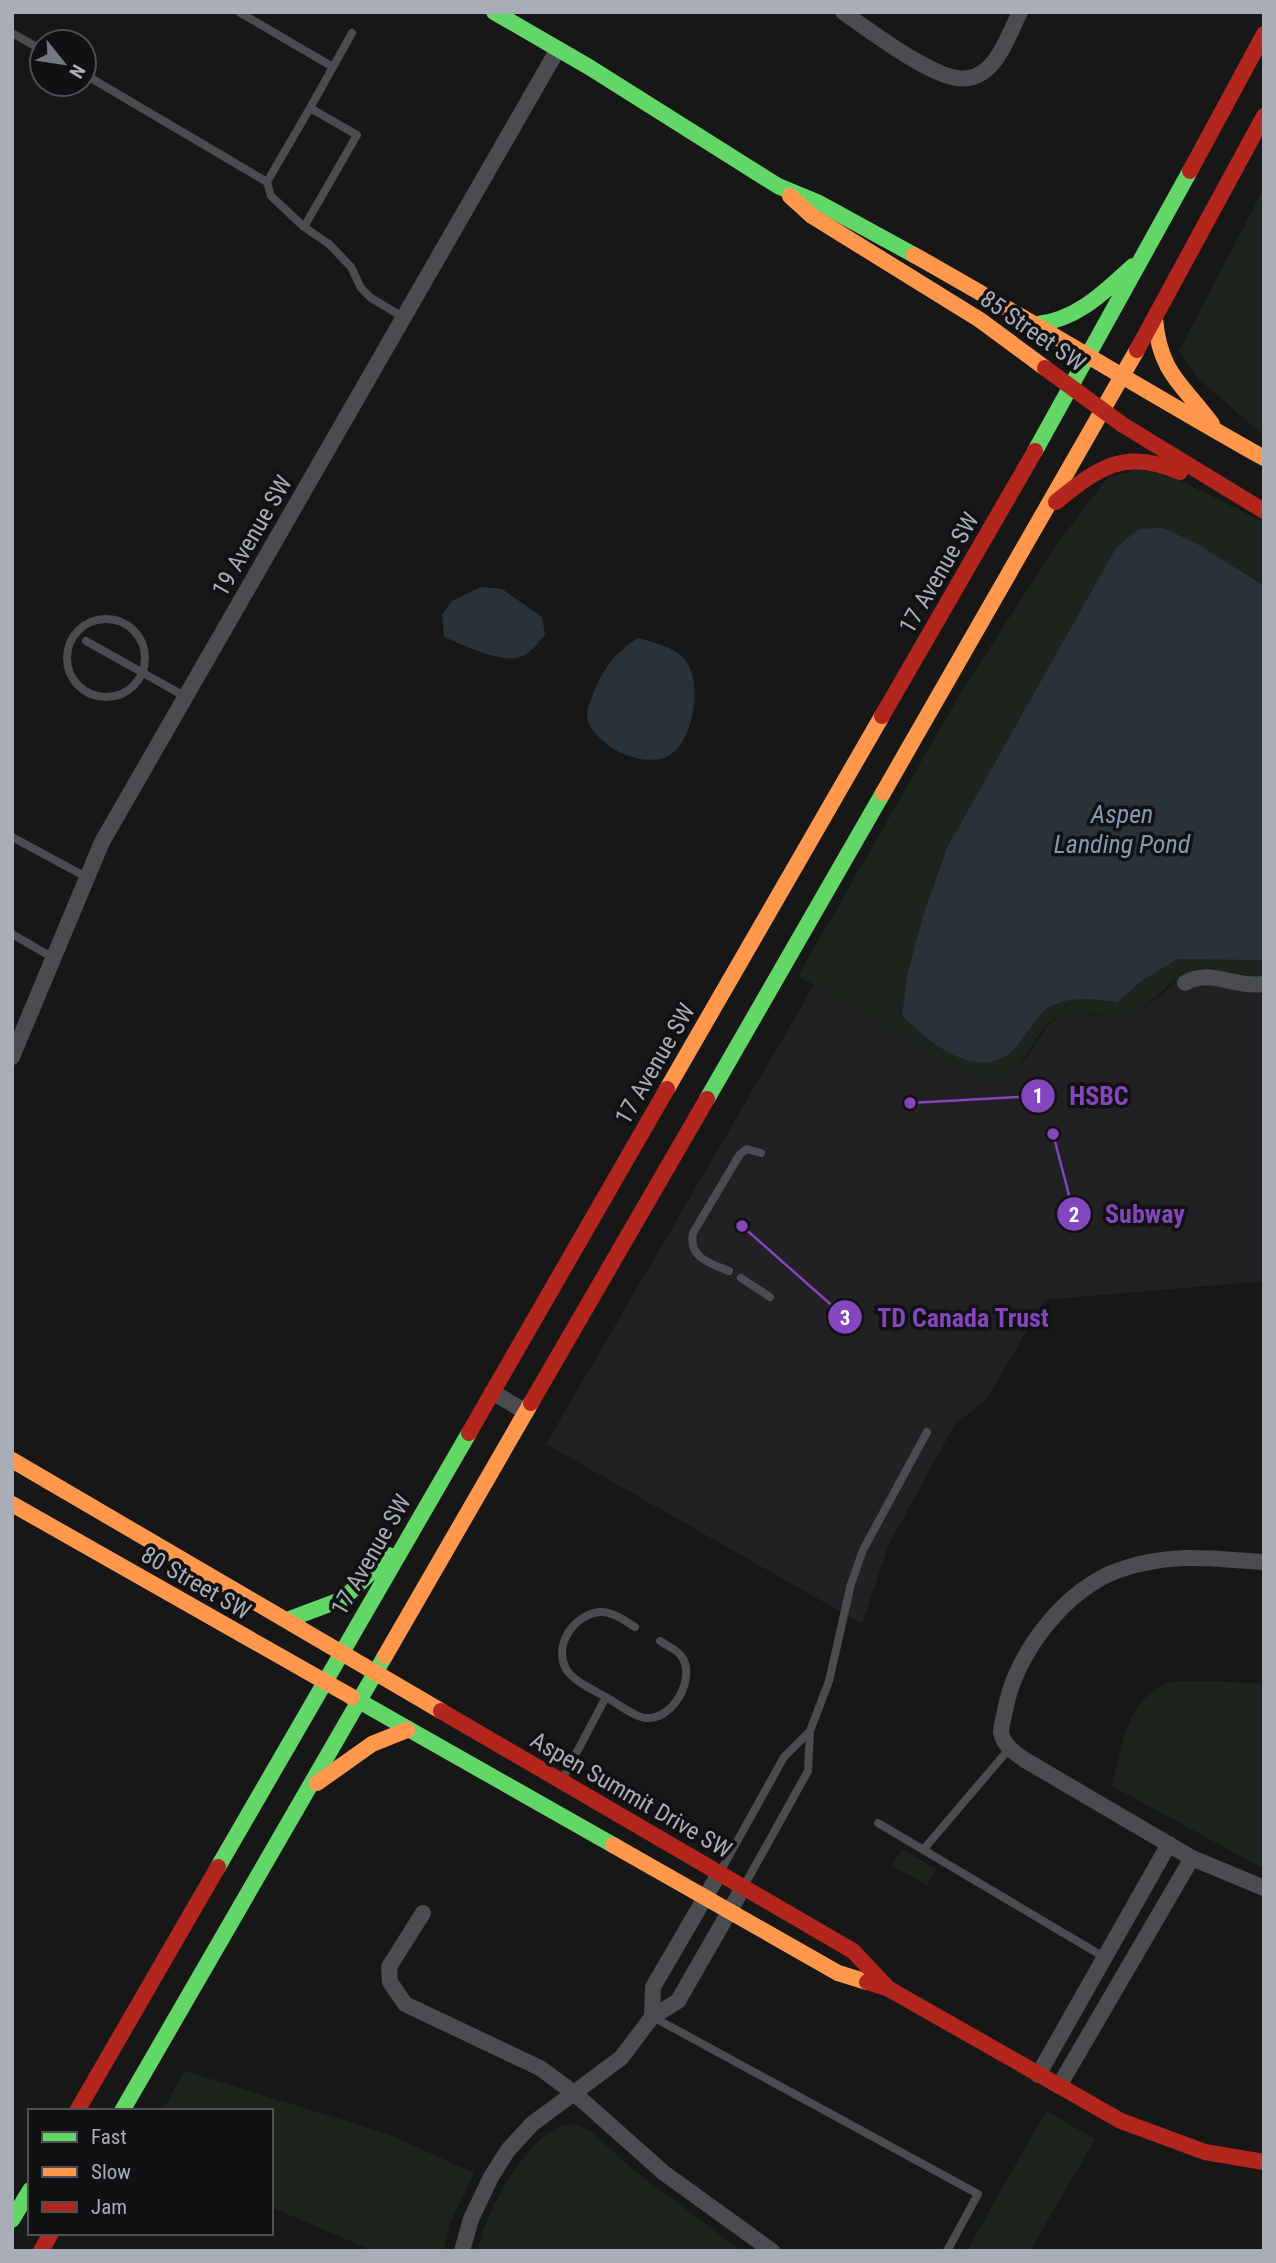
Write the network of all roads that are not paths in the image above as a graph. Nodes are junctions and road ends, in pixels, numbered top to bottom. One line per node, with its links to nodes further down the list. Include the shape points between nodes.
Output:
1 (239, 12): 10 (lane)
2 (494, 12): 9 (main road, 85 Street SW)
3 (843, 12): 4 (street, via 945,75 958,78 973,77 988,68)
4 (1020, 12)
5 (12, 33): 8 (lane)
6 (352, 33): 10 (lane)
7 (1264, 34): 17 (main road, 17 Avenue SW)
8 (28, 42)
9 (558, 49): 15 (main road, 85 Street SW); 18 (street, 19 Avenue SW)
10 (333, 67): 12 (lane)
11 (98, 83): 14 (lane)
12 (310, 108): 14 (lane); 16 (lane, via 357,135)
13 (1264, 116): 19 (main road, 17 Avenue SW)
14 (267, 181): 16 (lane, via 271,196)
15 (778, 186): 20 (main road, 85 Street SW, via 820,203); 23 (main road, 85 Street SW, via 812,216 980,320)
16 (304, 227): 18 (lane, via 329,244 372,298)
17 (1142, 258): 20 (main road, via 1070,317); 21 (main road, 17 Avenue SW)
18 (403, 317): 32 (street, 19 Avenue SW)
19 (1155, 319): 22 (main road, 17 Avenue SW); 25 (main road, via 1156,349 1164,367)
20 (1038, 324): 21 (main road, 85 Street SW)
21 (1089, 356): 22 (main road, 85 Street SW); 23 (main road, 17 Avenue SW)
22 (1122, 377): 24 (main road, 17 Avenue SW); 25 (main road, 85 Street SW)
23 (1072, 387): 24 (main road, 85 Street SW); 33 (main road, 17 Avenue SW)
24 (1104, 411): 27 (main road, 85 Street SW); 28 (main road, 17 Avenue SW)
25 (1215, 429): 26 (main road, 85 Street SW)
26 (1264, 458)
27 (1237, 495): 28 (main road, via 1161,462 1138,459 1113,462 1094,471); 29 (main road, 85 Street SW)
28 (1046, 509): 33 (main road, 17 Avenue SW)
29 (1264, 511)
30 (86, 641): 31 (lane)
31 (142, 674): 31 (lane, via 144,647 129,625 117,619 90,621 71,639 67,664 78,686 89,694 101,697 125,692); 32 (lane)
32 (186, 697): 35 (street, 19 Avenue SW, via 102,842)
33 (895, 731): 39 (main road, 17 Avenue SW); 39 (main road, 17 Avenue SW)
34 (12, 837): 35 (lane)
35 (88, 878): 37 (street, 19 Avenue SW)
36 (12, 934): 37 (lane)
37 (55, 959): 41 (street, 19 Avenue SW)
38 (1185, 983): 40 (street, via 1205,975 1238,985)
39 (750, 984): 46 (main road, 17 Avenue SW); 47 (main road, 17 Avenue SW)
40 (1264, 984)
41 (12, 1057)
42 (761, 1153): 43 (lane, via 747,1149 740,1154 693,1233 694,1252)
43 (729, 1271)
44 (741, 1278): 45 (lane)
45 (770, 1297)
46 (492, 1392): 47 (street); 51 (main road, 17 Avenue SW)
47 (526, 1412): 57 (main road, 17 Avenue SW)
48 (927, 1432): 62 (lane, via 863,1550 829,1681)
49 (12, 1460): 50 (main road, 80 Street SW)
50 (24, 1493): 53 (main road, 80 Street SW); 58 (main road, 80 Street SW)
51 (405, 1539): 53 (main road, via 343,1599); 56 (main road, 17 Avenue SW)
52 (1264, 1562): 63 (street, via 1175,1556 1119,1570 1078,1594 1038,1633 1009,1688 1001,1733)
53 (287, 1620): 56 (main road, 80 Street SW)
54 (635, 1627): 59 (lane, via 603,1612 584,1615 569,1630 563,1652 566,1668)
55 (660, 1641): 59 (lane, via 680,1653 687,1665 686,1683 673,1706 660,1716 644,1718)
56 (342, 1651): 57 (main road, Aspen Summit Drive SW); 58 (main road, 17 Avenue SW)
57 (374, 1670): 60 (main road, 17 Avenue SW); 64 (main road, Aspen Summit Drive SW)
58 (324, 1683): 60 (main road, 80 Street SW); 80 (main road, 17 Avenue SW)
59 (606, 1698): 64 (lane)
60 (357, 1702): 61 (main road, Aspen Summit Drive SW); 65 (main road, 17 Avenue SW)
61 (407, 1730): 65 (main road, via 348,1758); 73 (main road, Aspen Summit Drive SW)
62 (810, 1731): 70 (lane, via 784,1757); 71 (lane, via 808,1771)
63 (1009, 1749): 67 (street); 68 (lane)
64 (562, 1780): 70 (main road, Aspen Summit Drive SW)
65 (307, 1791): 80 (main road, 17 Avenue SW)
66 (878, 1823): 68 (lane)
67 (1169, 1844): 69 (street); 76 (street)
68 (923, 1850): 76 (lane)
69 (1192, 1857): 72 (street); 77 (street)
70 (720, 1872): 71 (main road, Aspen Summit Drive SW); 73 (street)
71 (744, 1886): 75 (street); 78 (main road, Aspen Summit Drive SW, via 853,1951)
72 (1264, 1888)
73 (704, 1898): 75 (main road, Aspen Summit Drive SW); 79 (street, via 653,1987)
74 (424, 1913): 83 (street, via 389,1967 398,1997 523,2059)
75 (730, 1913): 78 (main road, Aspen Summit Drive SW, via 838,1973); 79 (street, via 678,2001)
76 (1104, 1957): 77 (street); 81 (street)
77 (1126, 1969): 82 (street)
78 (889, 1989): 81 (main road, Aspen Summit Drive SW)
79 (652, 2017): 83 (street, via 621,2058); 93 (lane, via 978,2194)
80 (137, 2045): 84 (main road, 17 Avenue SW); 85 (main road, 17 Avenue SW)
81 (1038, 2075): 82 (main road, Aspen Summit Drive SW)
82 (1059, 2086): 86 (main road, Aspen Summit Drive SW, via 1121,2121 1163,2138 1205,2152)
83 (573, 2093): 91 (street, via 532,2124 508,2150 471,2219); 92 (street, via 664,2173)
84 (78, 2109)
85 (122, 2109)
86 (1264, 2162)
87 (28, 2193): 88 (main road)
88 (14, 2216)
89 (50, 2235): 90 (main road)
90 (41, 2251)
91 (463, 2251)
92 (772, 2251)
93 (947, 2251)

